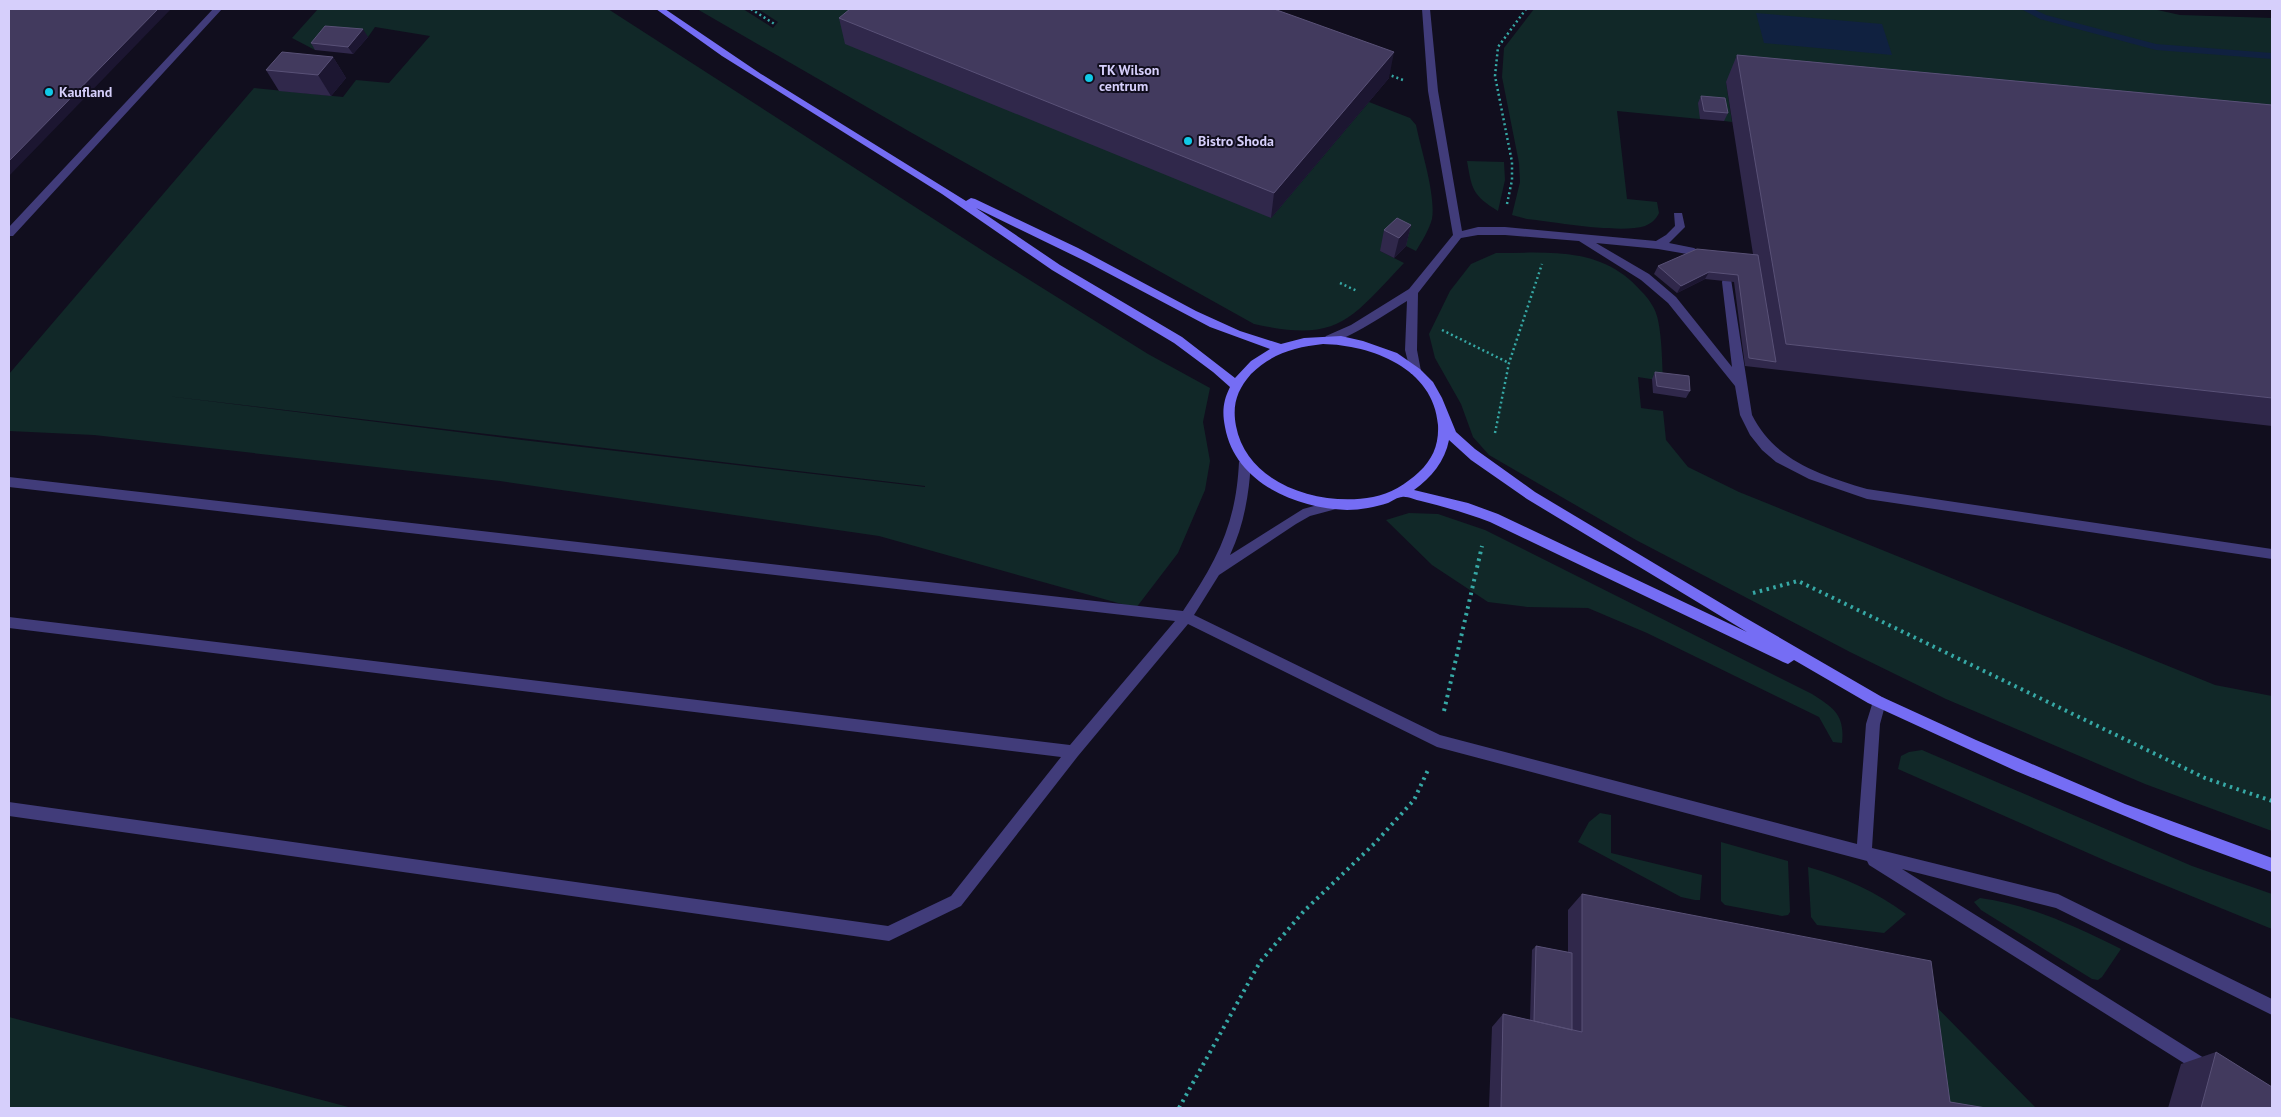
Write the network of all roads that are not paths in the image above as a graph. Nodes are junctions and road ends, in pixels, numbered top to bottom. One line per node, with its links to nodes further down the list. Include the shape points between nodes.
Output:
1 (218, 9): 6 (lane)
2 (660, 9): 4 (main road, via 756,75)
3 (1426, 9): 7 (lane, via 1433,91)
4 (928, 180): 14 (main road, via 1102,265 1217,326 1252,341); 16 (main road, via 1074,278 1183,342)
5 (1678, 215): 9 (lane, via 1680,226 1670,238)
6 (9, 233)
7 (1458, 235): 8 (lane, via 1504,231); 12 (lane)
8 (1579, 238): 9 (lane); 17 (lane, via 1646,277 1672,300)
9 (1658, 245): 10 (lane, via 1690,251)
10 (1700, 257)
11 (1727, 282): 17 (lane)
12 (1413, 292): 13 (lane, via 1355,328); 15 (lane, via 1411,350)
13 (1330, 339): 14 (main road, via 1304,341); 15 (main road, via 1376,348)
14 (1280, 348): 16 (main road, via 1254,363)
15 (1415, 371): 18 (main road, via 1433,391)
16 (1235, 385): 19 (main road, via 1228,410 1231,436)
17 (1740, 385): 23 (lane, via 1746,415 1763,446 1806,475 1850,489)
18 (1443, 415): 21 (main road, via 1443,444 1429,471); 27 (main road, via 1452,434 1466,448 1519,488 1673,584)
19 (1245, 462): 22 (main road, via 1269,483 1300,498); 24 (lane, via 1245,489 1240,514)
20 (9, 482): 25 (lane)
21 (1403, 492): 22 (main road, via 1372,502); 27 (main road, via 1494,518)
22 (1336, 505): 24 (lane, via 1307,512 1292,520)
23 (2272, 554)
24 (1216, 571): 25 (lane)
25 (1186, 617): 28 (lane); 30 (lane, via 1437,741)
26 (9, 622): 28 (lane)
27 (1879, 702): 30 (lane, via 1873,724); 31 (main road, via 2109,804)
28 (1073, 752): 29 (lane, via 956,901 889,934)
29 (9, 809)
30 (1864, 853): 32 (lane, via 2058,901); 33 (lane)
31 (2272, 865)
32 (2272, 1007)
33 (2218, 1076)

